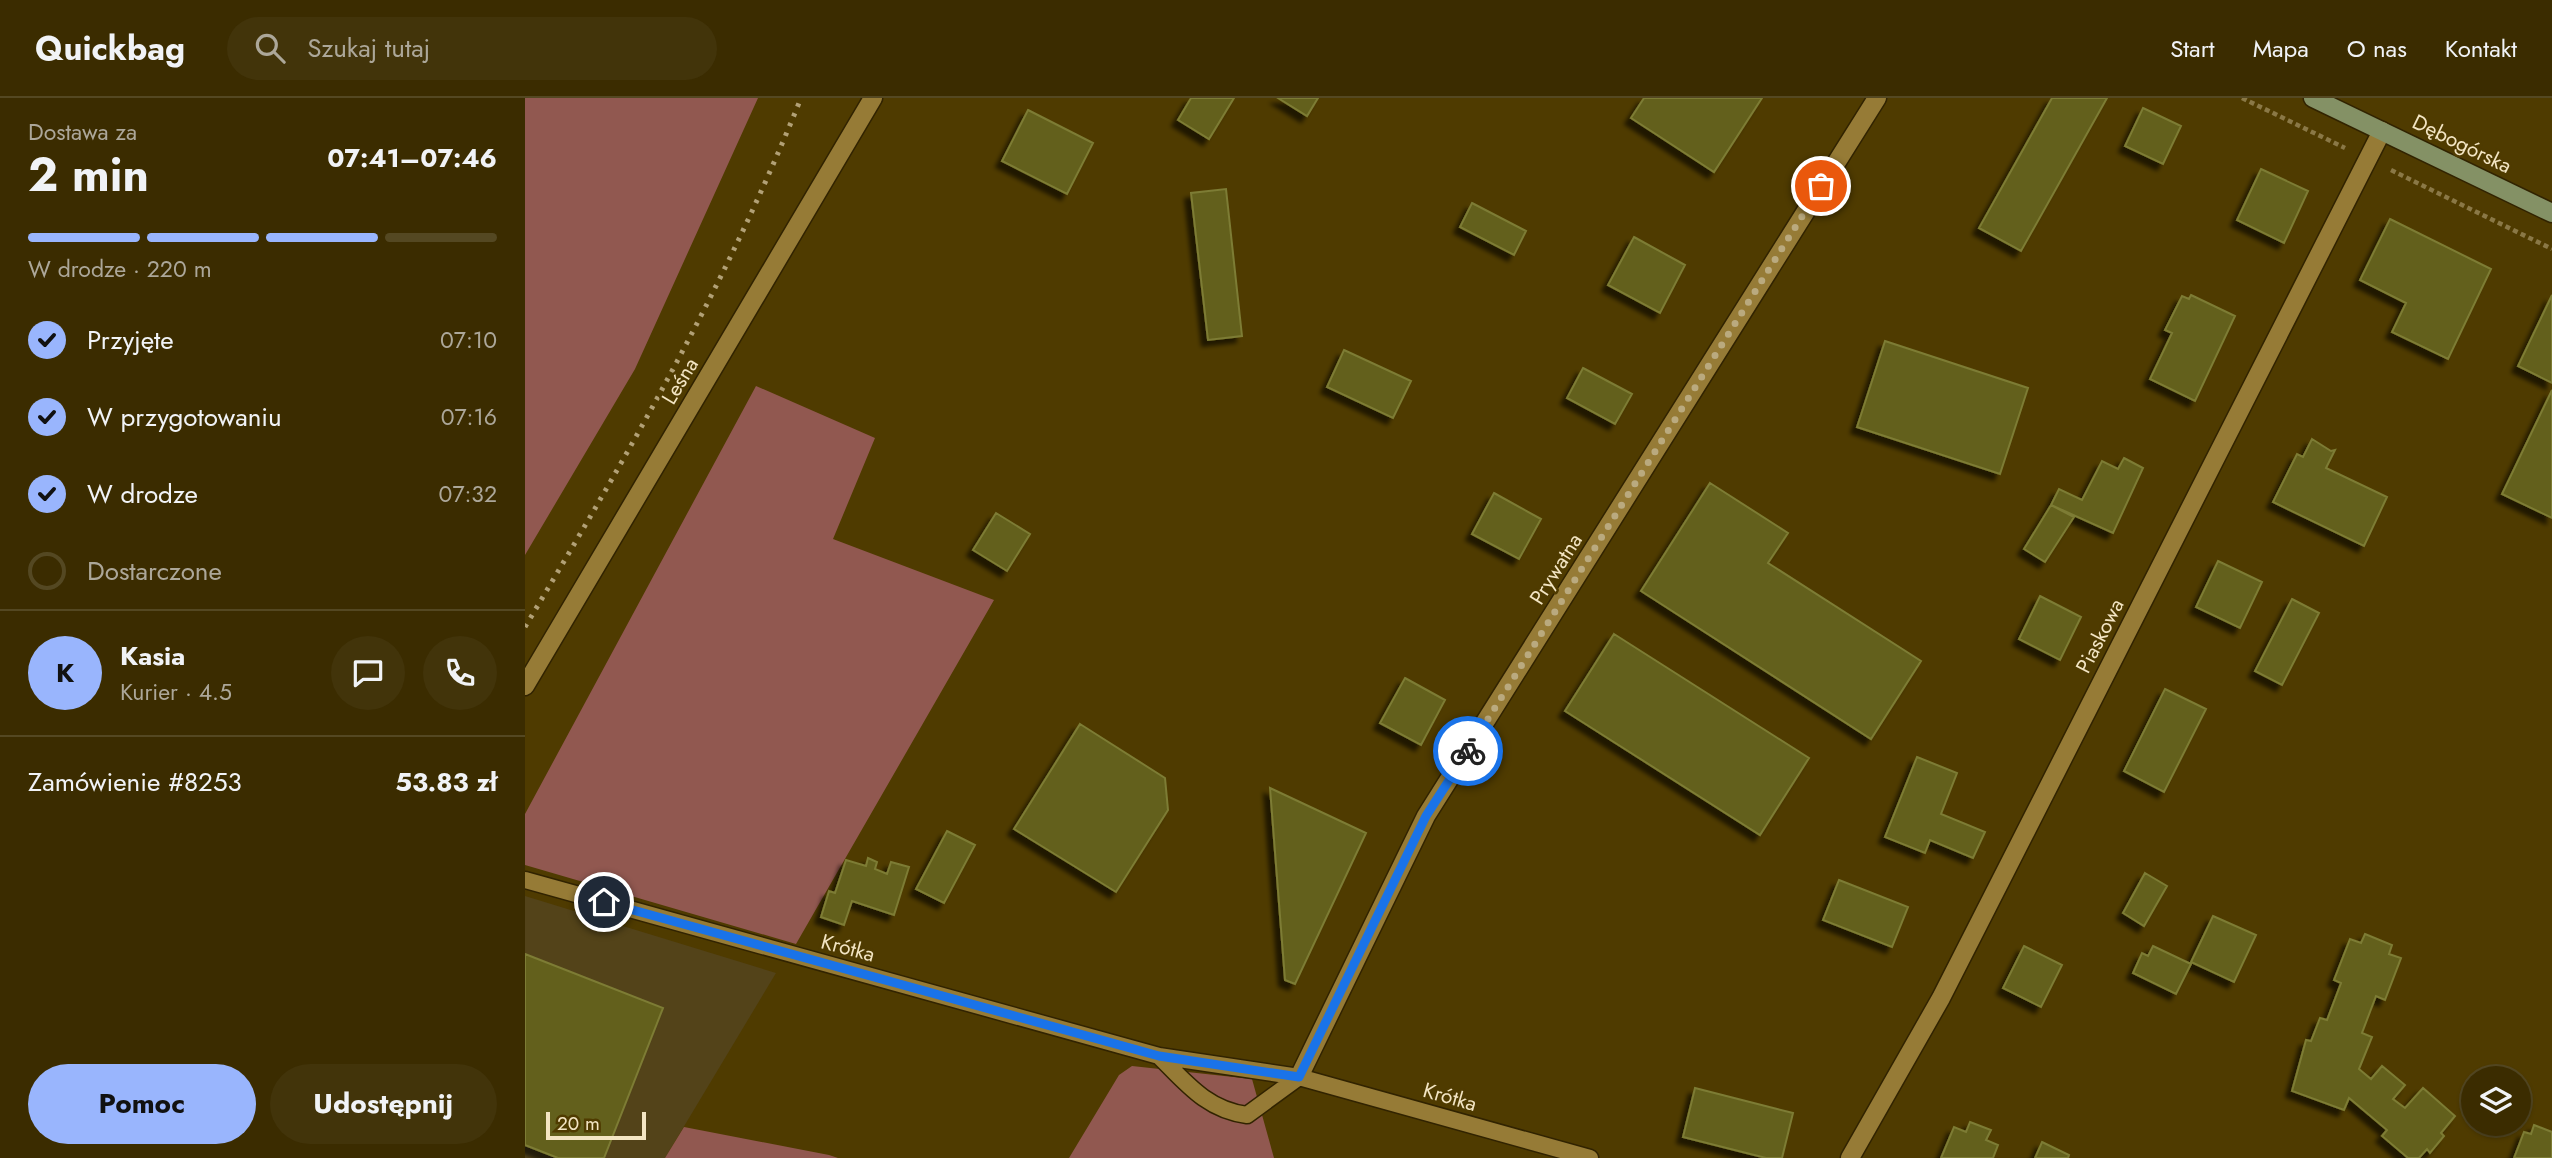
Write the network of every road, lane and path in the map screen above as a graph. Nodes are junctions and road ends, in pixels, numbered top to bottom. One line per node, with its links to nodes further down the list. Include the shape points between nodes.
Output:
1 (873, 98): 9 (street, Leśna)
2 (1877, 98): 12 (street, Prywatna, via 1426,816)
3 (2242, 98): 6 (path)
4 (2313, 98): 5 (street, Dębogórska)
5 (2382, 131): 6 (street, Piaskowa); 7 (street, Dębogórska)
6 (2368, 159): 8 (path); 14 (street, Piaskowa, via 1941,998)
7 (2552, 213)
8 (2552, 250)
9 (525, 686)
10 (525, 880): 11 (lane, Krótka)
11 (1159, 1056): 12 (lane, Krótka); 12 (lane, via 1201,1099 1227,1112 1247,1115)
12 (1299, 1077): 13 (lane, Krótka)
13 (1590, 1158)
14 (1850, 1158)

